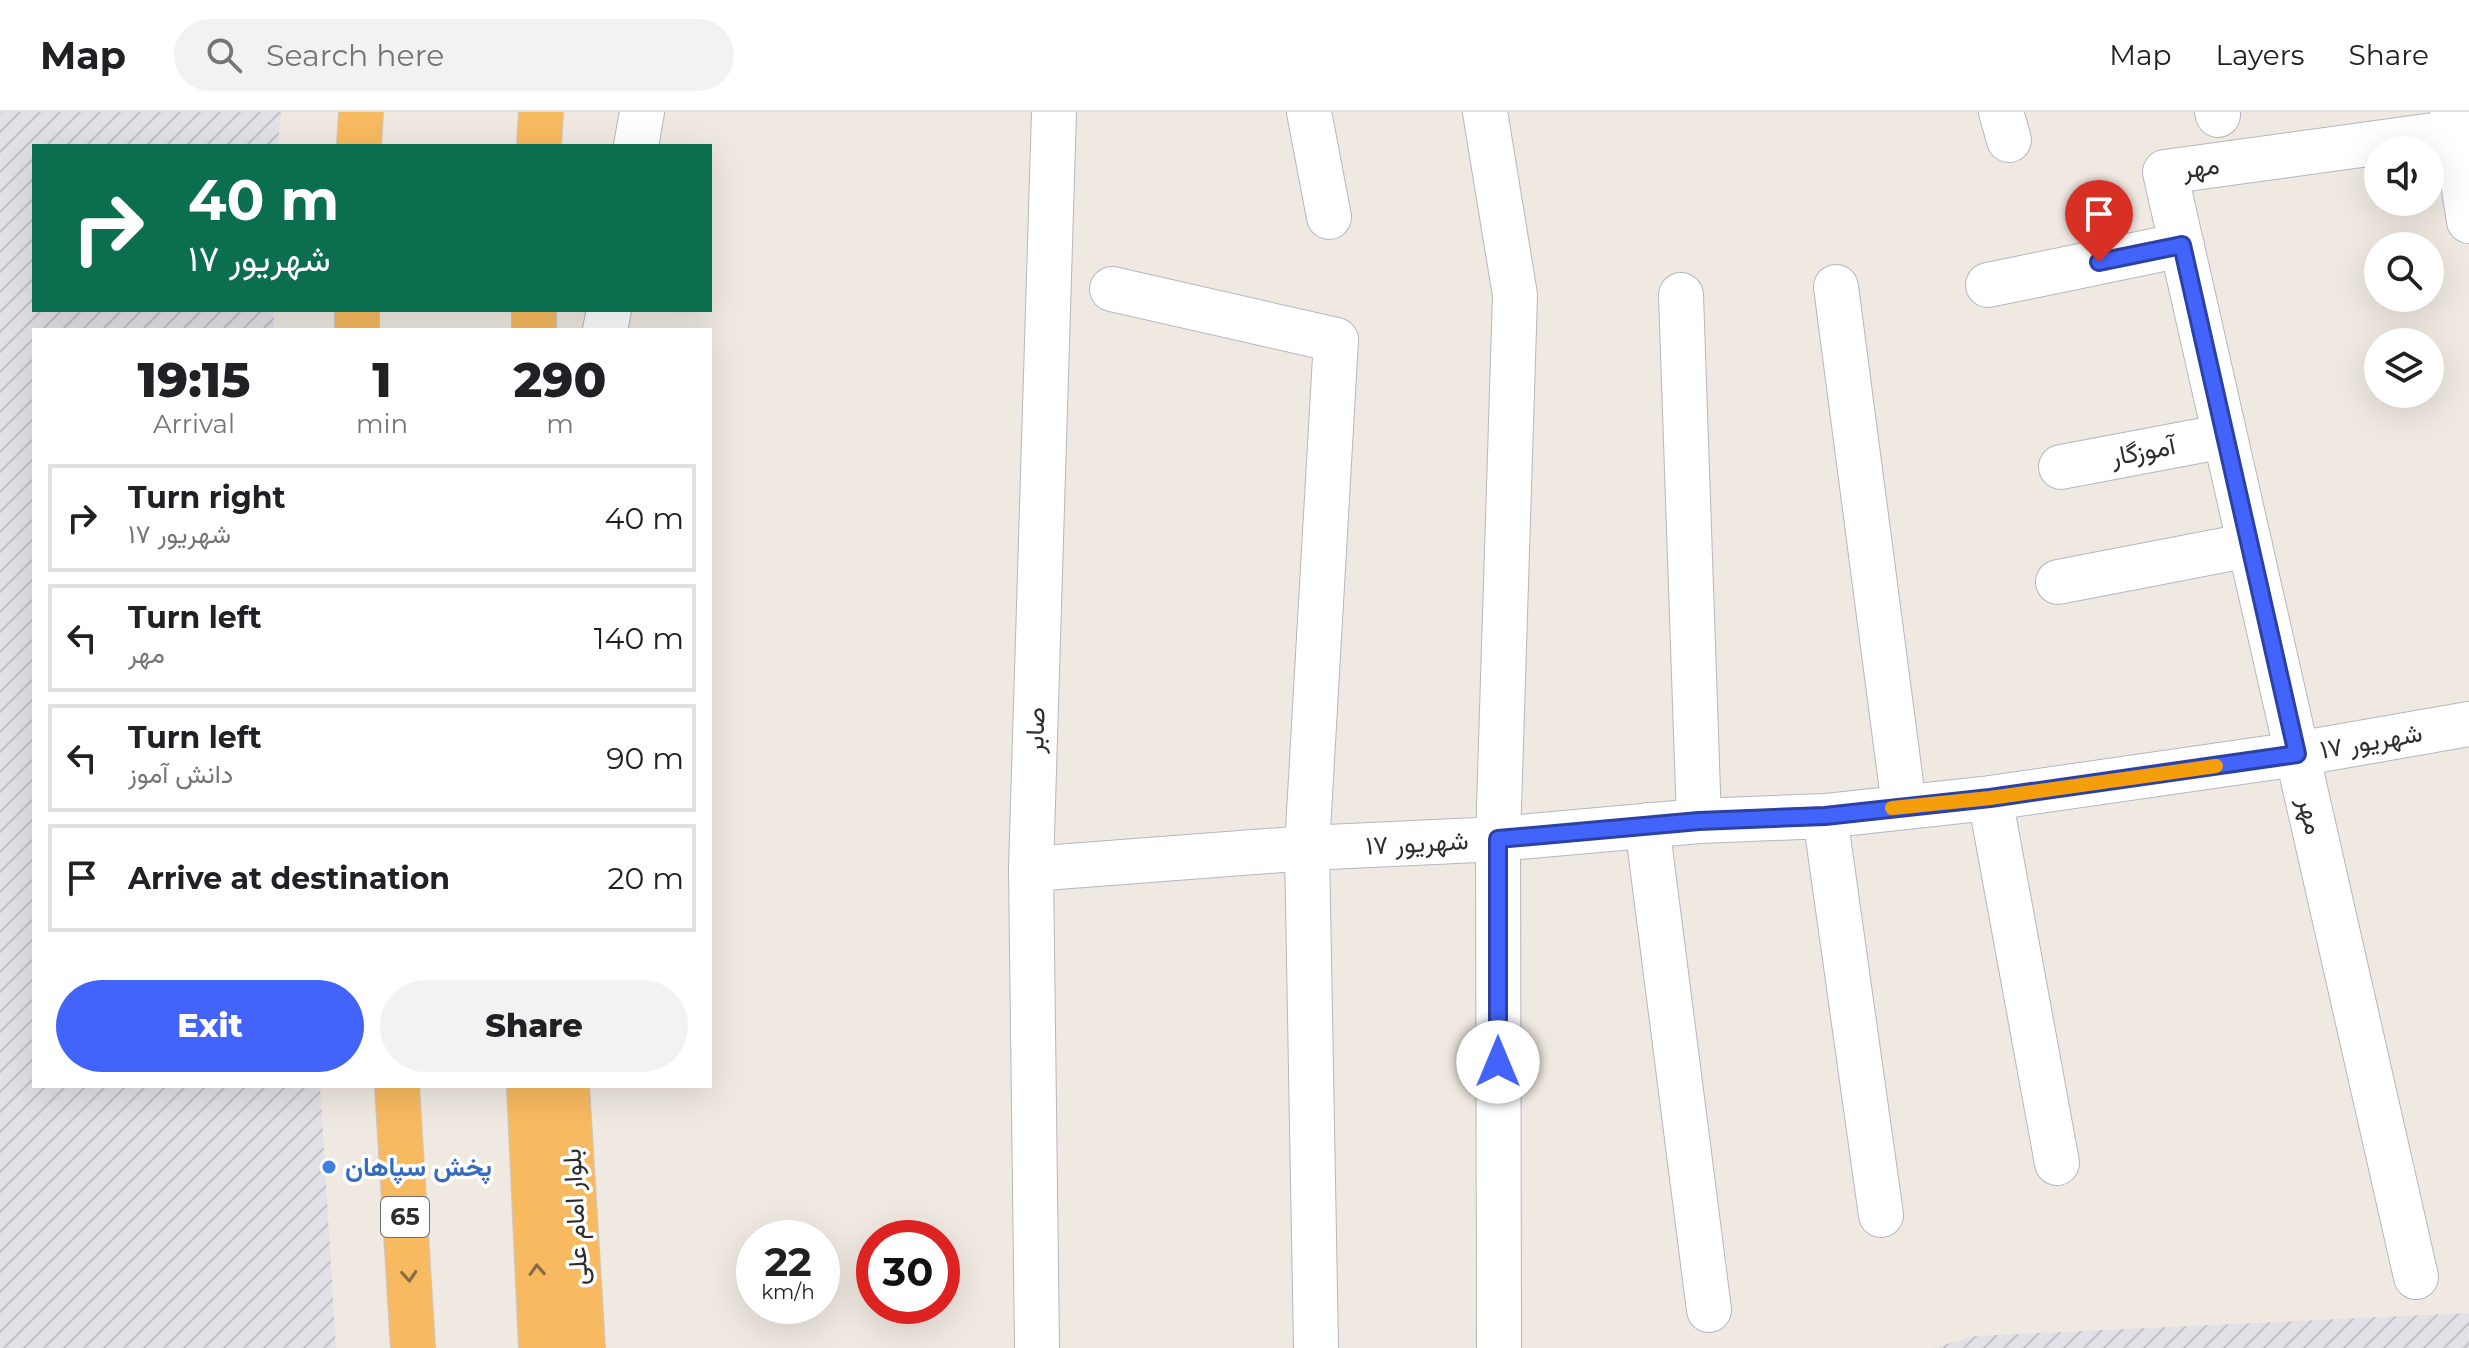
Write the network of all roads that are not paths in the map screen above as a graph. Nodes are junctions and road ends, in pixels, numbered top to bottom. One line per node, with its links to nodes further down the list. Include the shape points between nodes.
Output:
1 (361, 112): 8 (highway)
2 (541, 112): 9 (highway)
3 (642, 112): 10 (street)
4 (1054, 112): 31 (street, صابر)
5 (1309, 112): 11 (street)
6 (1485, 112): 29 (street, via 1515,295)
7 (2454, 122): 12 (street); 13 (street, مهر, via 2165,172)
8 (359, 144)
9 (539, 144)
10 (636, 144)
11 (1329, 217)
12 (2469, 221)
13 (2182, 245): 14 (street); 18 (street, مهر)
14 (1988, 285)
15 (1836, 287): 25 (street)
16 (1112, 289): 30 (street, via 1336,340)
17 (1681, 295): 27 (street)
18 (2225, 436): 19 (street, آموزگار); 20 (street, مهر)
19 (2061, 467)
20 (2250, 545): 21 (street); 23 (street, مهر)
21 (2058, 582)
22 (2469, 724): 23 (street, ۱۷ شهریور)
23 (2297, 754): 24 (street, ۱۷ شهریور); 37 (street, مهر)
24 (1990, 798): 25 (street, ۱۷ شهریور); 35 (street)
25 (1904, 806): 26 (street, ۱۷ شهریور)
26 (1825, 816): 27 (street, ۱۷ شهریور); 36 (street)
27 (1699, 821): 28 (street, ۱۷ شهریور)
28 (1647, 825): 29 (street, ۱۷ شهریور); 38 (street)
29 (1498, 839): 30 (street, ۱۷ شهریور); 44 (street)
30 (1307, 848): 31 (street, ۱۷ شهریور); 43 (street)
31 (1031, 869): 42 (street, صابر)
32 (397, 1088): 39 (highway, 65, one-way to 39)
33 (529, 1088): 40 (highway, one-way to 33)
34 (567, 1088): 41 (highway, بلوار امام علی)
35 (2057, 1163)
36 (1881, 1215)
37 (2416, 1277)
38 (1709, 1310)
39 (414, 1347)
40 (541, 1348)
41 (583, 1348)
42 (1037, 1348)
43 (1316, 1348)
44 (1499, 1348)

